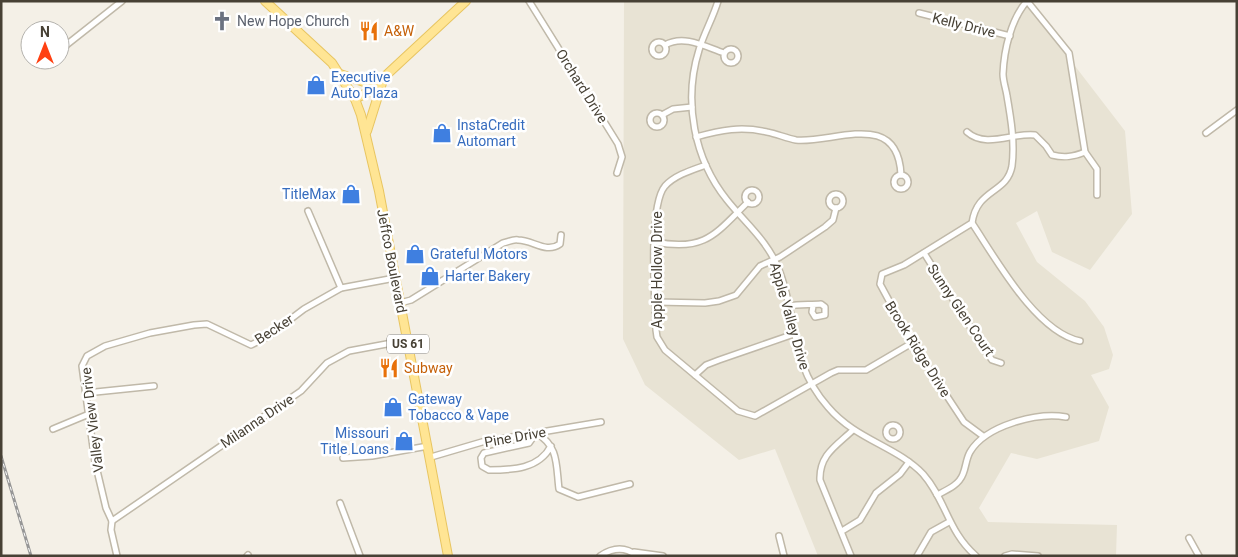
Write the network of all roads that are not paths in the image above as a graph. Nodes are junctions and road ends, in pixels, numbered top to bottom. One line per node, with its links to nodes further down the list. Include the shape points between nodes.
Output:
1 (122, 1): 9 (street)
2 (265, 1): 13 (main road, Jeffco Boulevard / US 61, via 315,46)
3 (466, 1): 14 (main road)
4 (529, 1): 26 (street, Orchard Drive, via 618,144 622,157)
5 (718, 1): 11 (street, Apple Valley Drive)
6 (1027, 1): 8 (street, via 1018,11); 24 (street, via 1069,52)
7 (918, 13): 8 (street, Kelly Drive)
8 (1010, 36): 23 (street, via 1003,74)
9 (70, 42)
10 (665, 45): 11 (street, via 681,40)
11 (700, 45): 12 (street); 16 (street, Apple Valley Drive, via 693,78)
12 (724, 53)
13 (340, 74): 14 (main road, via 364,82); 15 (main road, Jeffco Boulevard / US 61)
14 (384, 78): 15 (main road); 20 (main road)
15 (355, 99): 20 (main road, Jeffco Boulevard / US 61)
16 (692, 107): 18 (street, via 673,109); 22 (street, Apple Valley Drive)
17 (1237, 110): 21 (street)
18 (662, 115)
19 (967, 132): 23 (street, via 987,140)
20 (366, 133): 38 (main road, Jeffco Boulevard / US 61)
21 (1206, 134)
22 (696, 137): 25 (street, Apple Valley Drive); 27 (street, via 735,128 797,140 840,134 871,134 894,149)
23 (1013, 137): 24 (street, via 1035,135 1052,155 1059,157 1074,157); 33 (street, via 1012,166 1007,180 978,202)
24 (1085, 152): 28 (street, via 1097,169)
25 (706, 165): 32 (street, Apple Valley Drive); 35 (street, Apple Hollow Drive, via 686,172 662,191 657,204)
26 (618, 173)
27 (901, 175)
28 (1097, 195)
29 (748, 202): 32 (street)
30 (836, 208): 37 (street, via 833,220 825,227)
31 (308, 212): 39 (street)
32 (738, 212): 35 (street, via 728,224 704,241 687,244); 37 (street, Apple Valley Drive, via 758,233)
33 (972, 223): 36 (street, Brook Ridge Drive); 47 (street, via 1028,306 1064,335)
34 (560, 235): 41 (street, via 560,244 555,247 547,248 516,239 503,243 411,300)
35 (655, 242): 40 (street, Apple Hollow Drive)
36 (924, 253): 48 (street, Brook Ridge Drive, via 882,274 880,284); 49 (street, Sunny Glen Court, via 984,349 992,360)
37 (775, 260): 40 (street, via 760,266 736,295 719,301); 42 (street, Apple Valley Drive)
38 (396, 278): 39 (street, Becker); 41 (main road, Jeffco Boulevard / US 61)
39 (341, 288): 44 (street, Becker, via 251,345 207,324)
40 (656, 302): 50 (street, Apple Hollow Drive, via 658,337 665,350)
41 (400, 303): 46 (main road, Jeffco Boulevard / US 61)
42 (788, 306): 43 (street); 45 (street, Apple Valley Drive)
43 (813, 306)
44 (150, 333): 53 (street, Valley View Drive, via 104,346 88,356 82,366)
45 (794, 334): 50 (street, via 713,363); 51 (street, Apple Valley Drive)
46 (408, 340): 62 (main road, Jeffco Boulevard / US 61); 71 (street, Milanna Drive, via 350,351 327,363 302,391)
47 (1080, 341)
48 (912, 343): 51 (street, Apple Hollow Drive, via 871,368 838,370); 60 (street, Brook Ridge Drive, via 964,422)
49 (1001, 363)
50 (695, 375): 51 (street, Apple Hollow Drive, via 738,411 755,416)
51 (812, 385): 58 (street, Apple Valley Drive, via 828,408)
52 (154, 386): 53 (street)
53 (86, 393): 54 (street, Valley View Drive)
54 (88, 414): 57 (street); 71 (street, Valley View Drive, via 95,462)
55 (1066, 417): 60 (street, via 1049,414 995,429)
56 (601, 422): 59 (street, Pine Drive)
57 (53, 429)
58 (853, 430): 64 (street, Apple Valley Drive); 73 (street, via 822,460 820,470 820,480)
59 (536, 433): 63 (street); 63 (street, via 529,443 484,453 482,466 489,470 525,466 542,460); 65 (street, Pine Drive, via 482,442)
60 (983, 436): 69 (street, via 970,452 957,484)
61 (889, 438): 64 (street)
62 (429, 446): 65 (main road, Jeffco Boulevard / US 61); 66 (street)
63 (552, 446): 68 (street, via 559,490 578,497)
64 (884, 448): 67 (street, Apple Valley Drive)
65 (431, 457): 79 (main road, Jeffco Boulevard / US 61)
66 (344, 458)
67 (909, 462): 69 (street, Apple Valley Drive, via 926,478); 73 (street, via 900,474 876,493 860,520)
68 (630, 484)
69 (937, 495): 72 (street, Apple Valley Drive)
70 (340, 503): 78 (street)
71 (112, 521): 77 (street)
72 (949, 522): 85 (street, via 931,532); 86 (street, Apple Valley Drive)
73 (842, 531): 84 (street)
74 (779, 536): 83 (street)
75 (1189, 538): 89 (street)
76 (632, 552): 80 (street, via 617,548); 81 (street); 82 (street)
77 (117, 556)
78 (360, 556)
79 (448, 556)
80 (600, 556)
81 (637, 556)
82 (663, 556)
83 (784, 556)
84 (851, 556)
85 (917, 556)
86 (976, 556)
87 (1005, 556): 88 (street)
88 (1038, 556)
89 (1198, 556)

